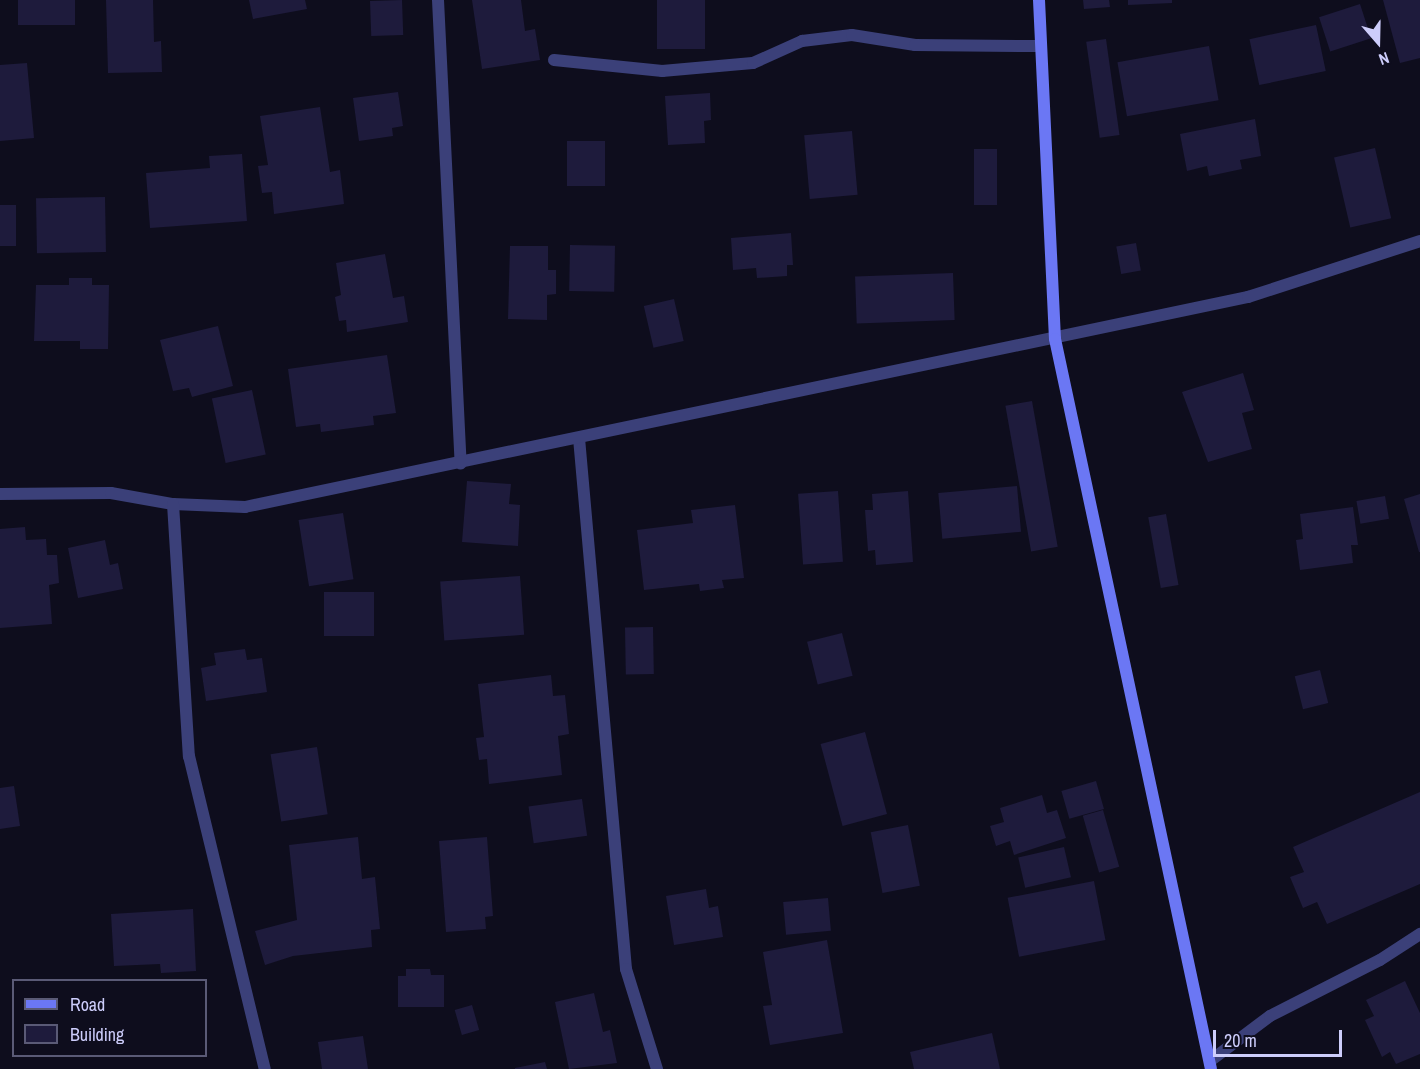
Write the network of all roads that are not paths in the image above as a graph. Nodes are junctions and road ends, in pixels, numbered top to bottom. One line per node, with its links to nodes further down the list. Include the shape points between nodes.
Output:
1 (438, 0): 8 (street)
2 (1039, 0): 3 (street)
3 (1041, 46): 4 (street, via 915,45 852,35 802,41 753,63 662,71); 6 (street)
4 (554, 60)
5 (1420, 242): 6 (street, via 1248,297)
6 (1055, 339): 7 (street, via 780,392); 12 (street)
7 (579, 438): 8 (street); 14 (street, via 626,969)
8 (462, 463): 10 (street, via 244,507)
9 (0, 494): 10 (street, via 111,493)
10 (173, 504): 13 (street, via 189,756)
11 (1420, 934): 12 (street, via 1380,960 1270,1016)
12 (1210, 1065)
13 (265, 1069)
14 (657, 1069)

